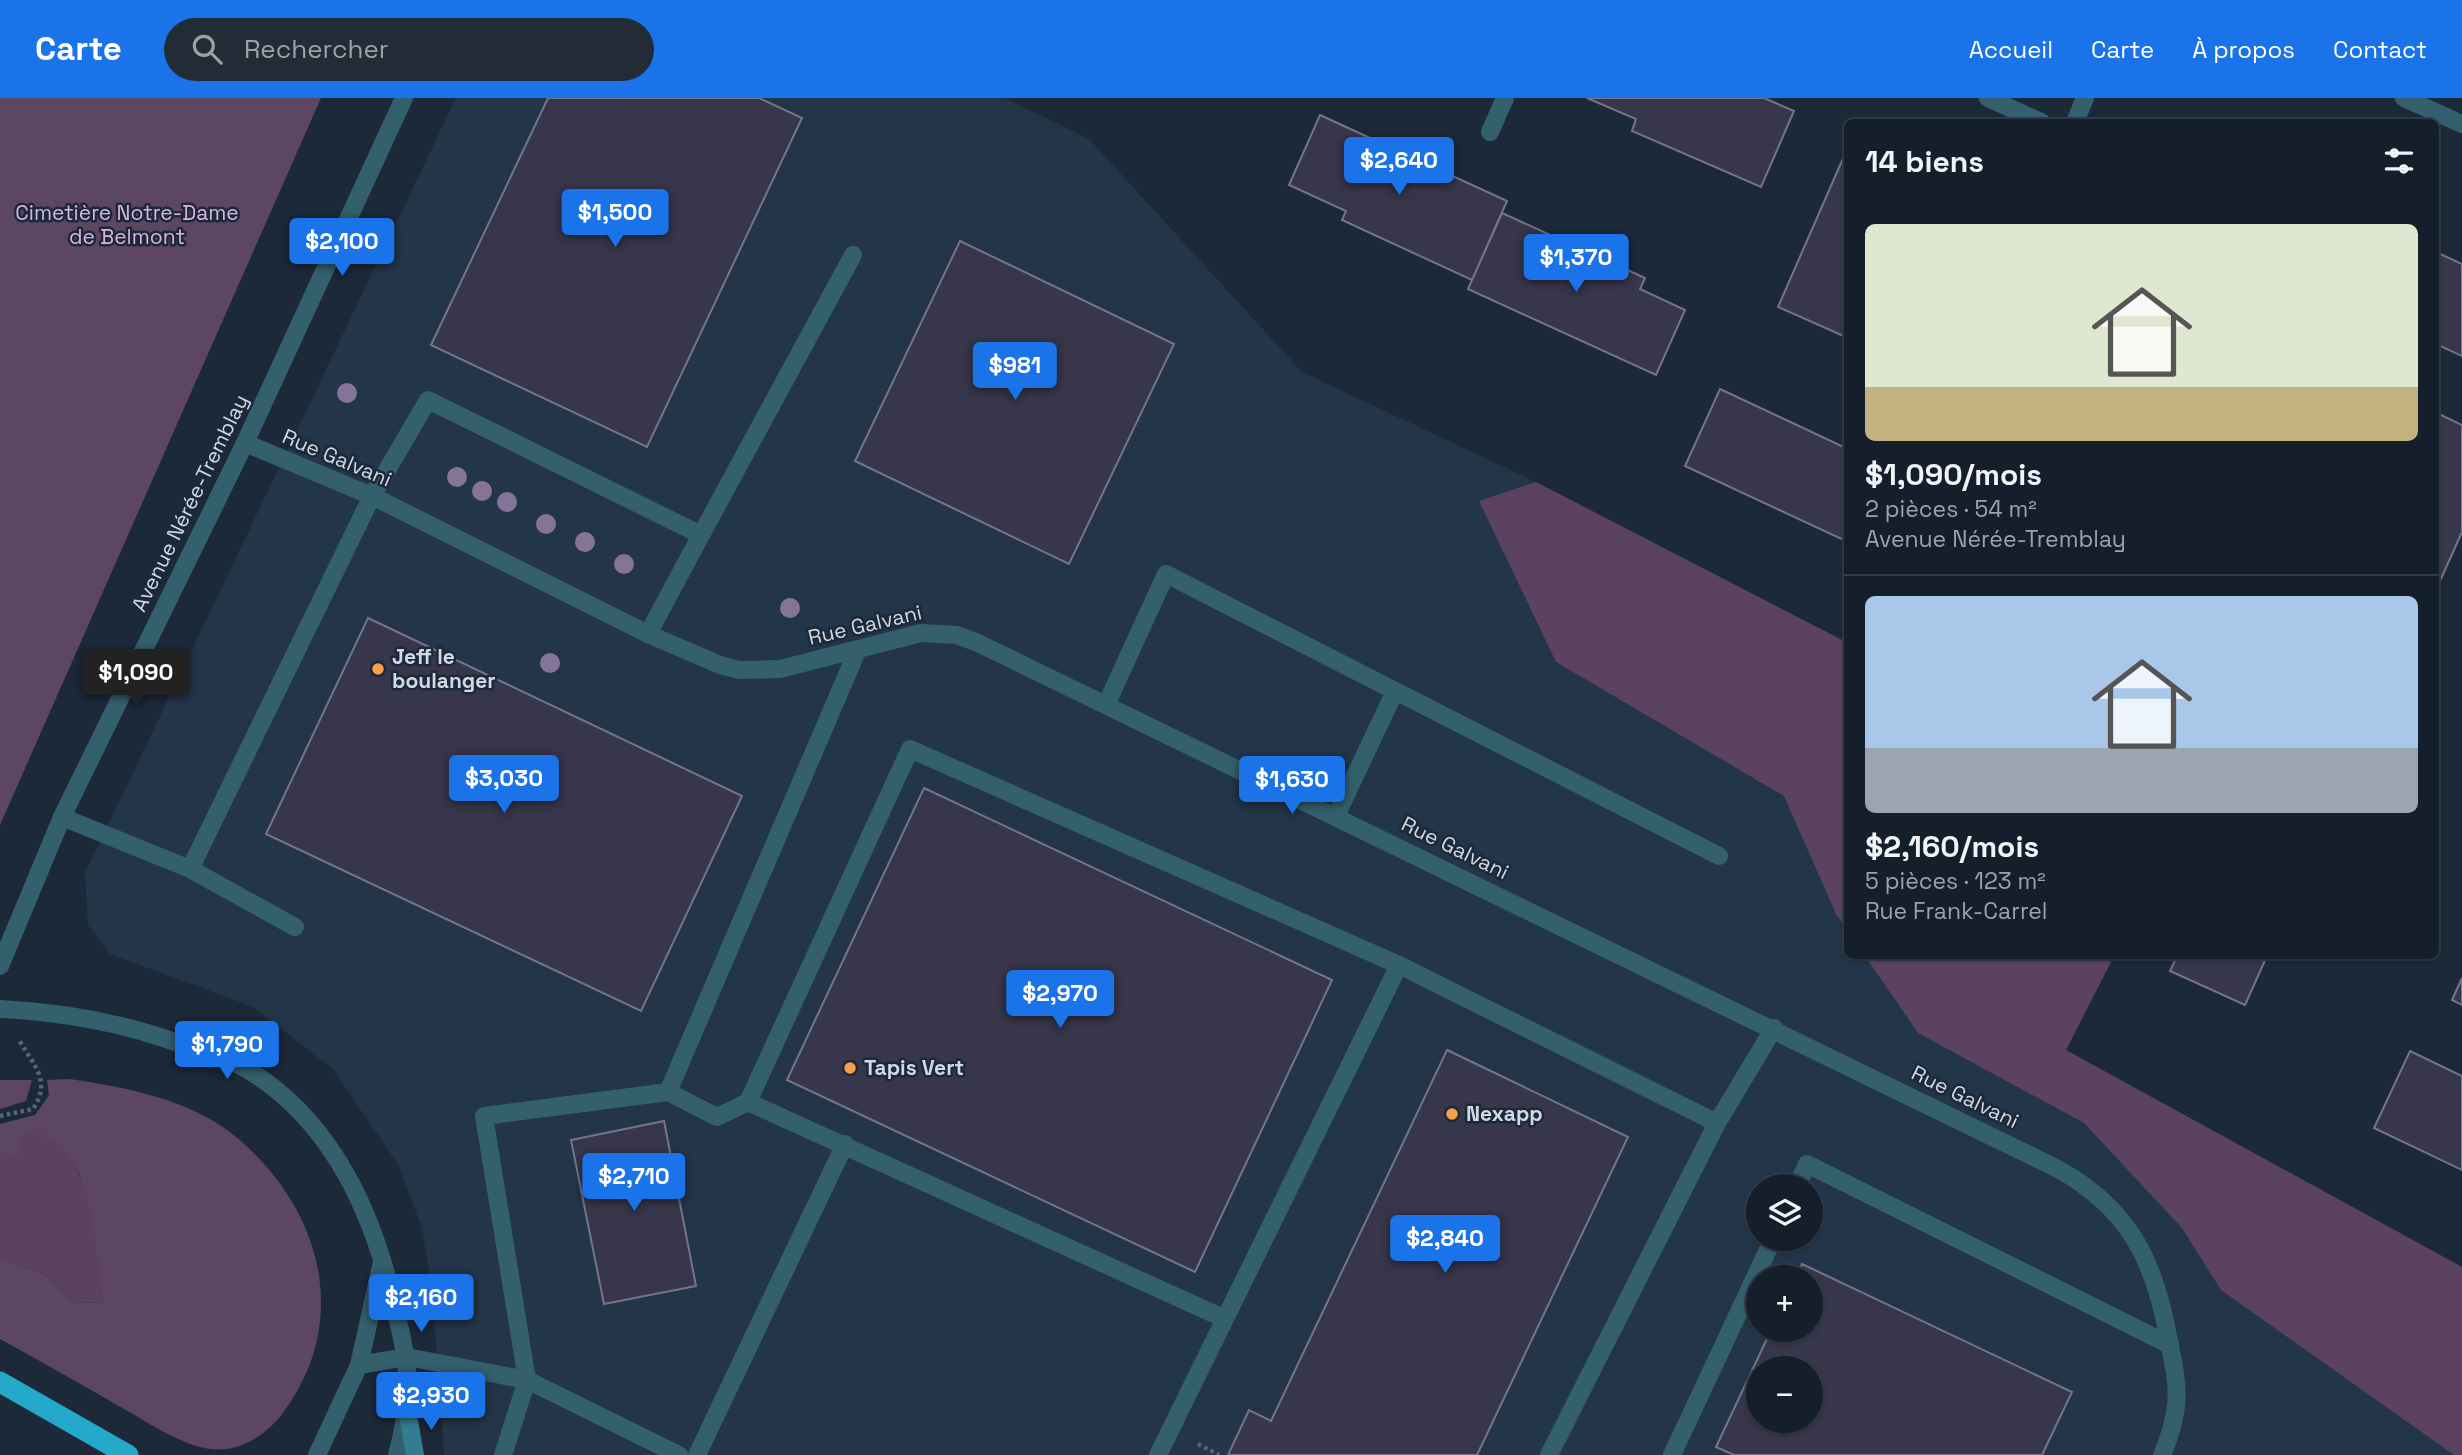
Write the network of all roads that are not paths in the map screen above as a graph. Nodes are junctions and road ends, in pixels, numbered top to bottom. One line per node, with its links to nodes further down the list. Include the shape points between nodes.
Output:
1 (404, 98): 11 (street, Avenue Nérée-Tremblay)
2 (1505, 98): 9 (street)
3 (1988, 98): 6 (street)
4 (2085, 98): 7 (street)
5 (2404, 98): 8 (street)
6 (2029, 119)
7 (2076, 119)
8 (2462, 124)
9 (1490, 132)
10 (853, 255): 13 (street)
11 (245, 443): 12 (street, Rue Galvani); 19 (street, Avenue Nérée-Tremblay)
12 (372, 496): 13 (street, via 428,400); 14 (street, Rue Galvani); 21 (street)
13 (701, 535): 14 (street)
14 (648, 634): 15 (street, Rue Galvani, via 739,670 780,669)
15 (858, 649): 17 (street, Rue Galvani, via 920,633 957,635); 28 (street)
16 (1395, 691): 17 (street, via 1166,574); 18 (street); 20 (street)
17 (1106, 705): 18 (street, Rue Galvani)
18 (1336, 816): 27 (street, Rue Galvani)
19 (62, 817): 21 (street); 24 (street, Avenue Nérée-Tremblay)
20 (1719, 856)
21 (190, 869): 22 (street)
22 (295, 927)
23 (1399, 965): 29 (street, via 910,749); 30 (street); 35 (street)
24 (0, 966)
25 (0, 1002): 26 (street)
26 (0, 1009): 34 (street, via 149,1032 240,1066 299,1111 331,1149 357,1192)
27 (1774, 1028): 30 (street); 36 (street, Rue Galvani, via 2081,1181 2122,1220 2149,1263 2160,1290)
28 (668, 1092): 29 (street, via 717,1117); 39 (street, via 484,1116)
29 (748, 1102): 31 (street)
30 (1717, 1122): 50 (street)
31 (845, 1144): 35 (street); 48 (street)
32 (1802, 1174): 36 (street, via 1807,1164)
33 (1767, 1251): 51 (street)
34 (383, 1259): 37 (street); 38 (street)
35 (1223, 1318): 49 (street)
36 (2170, 1345): 52 (street, Rue Galvani, via 2179,1390)
37 (407, 1357): 38 (street); 39 (street); 41 (street)
38 (359, 1365): 43 (street)
39 (527, 1380): 46 (street); 47 (street)
40 (0, 1382): 42 (highway)
41 (408, 1415): 44 (street); 45 (main road)
42 (128, 1455)
43 (317, 1455)
44 (397, 1455)
45 (415, 1455)
46 (503, 1455)
47 (679, 1455)
48 (697, 1455)
49 (1158, 1455)
50 (1549, 1455)
51 (1672, 1455)
52 (2162, 1455)

